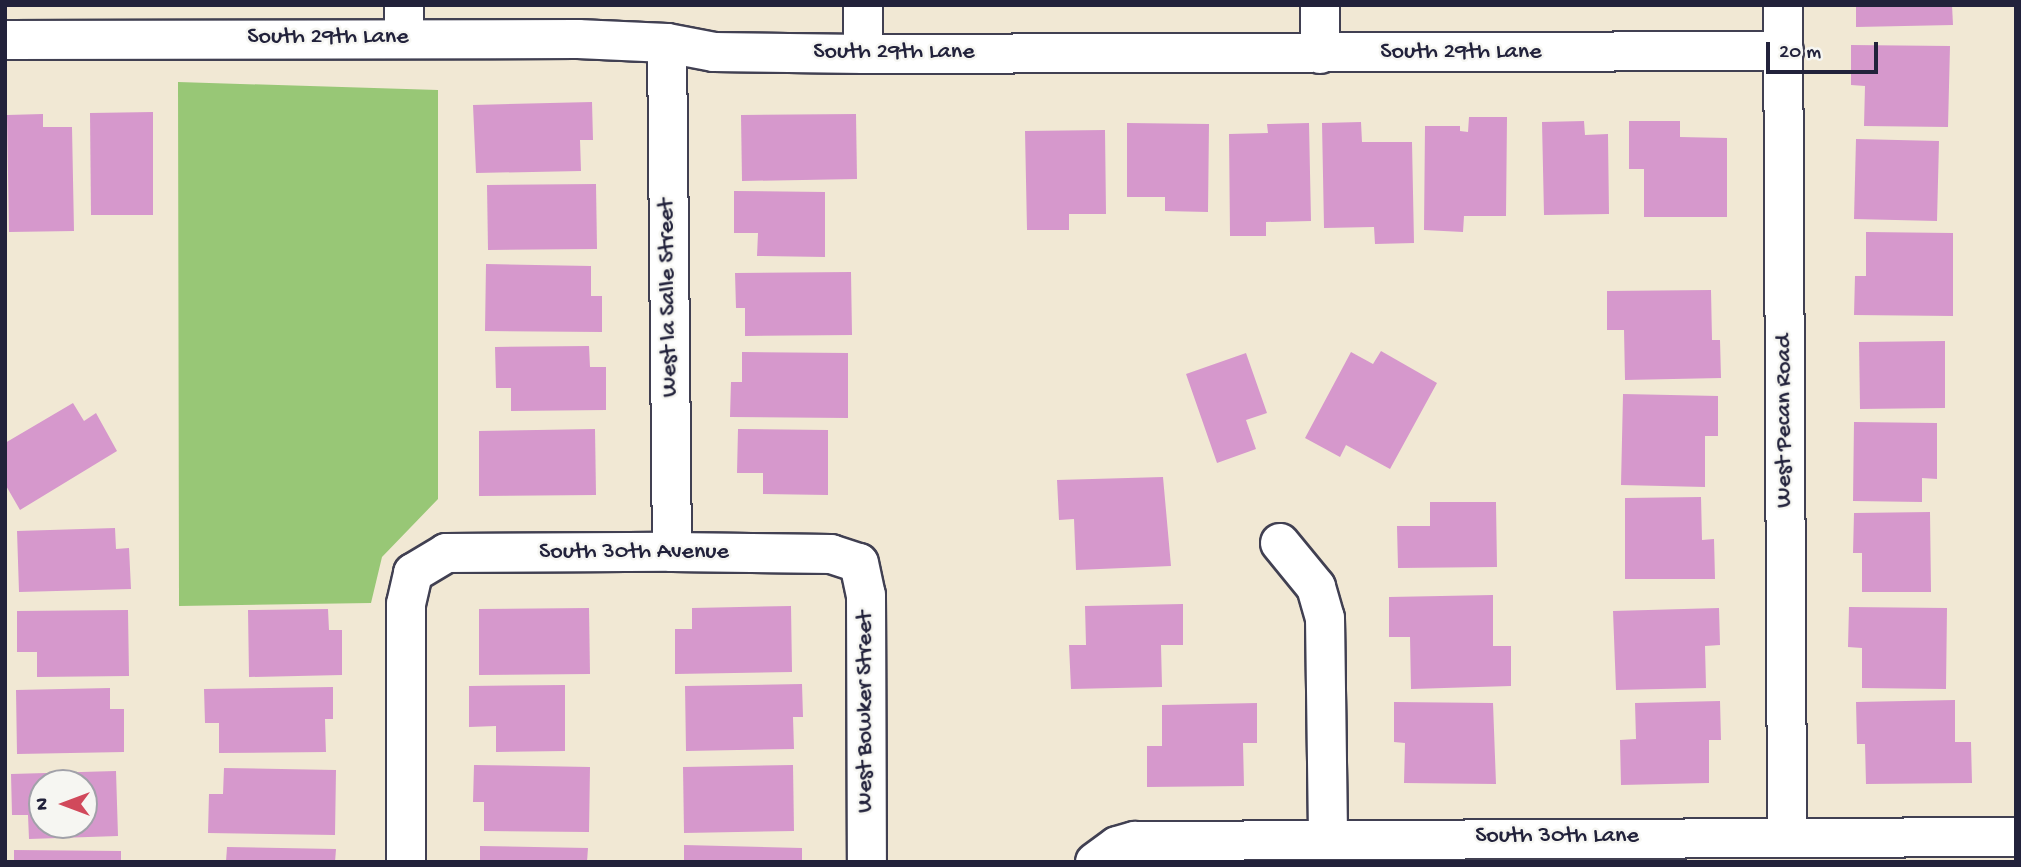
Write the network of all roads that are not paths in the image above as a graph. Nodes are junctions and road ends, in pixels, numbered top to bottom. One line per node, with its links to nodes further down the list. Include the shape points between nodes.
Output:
1 (863, 5): 8 (street)
2 (1320, 5): 9 (street)
3 (1783, 5): 7 (street, West Pecan Road)
4 (404, 21): 5 (street, South 29th Lane); 6 (street, South 29th Lane)
5 (5, 40)
6 (667, 43): 8 (street, South 29th Lane, via 715,52); 11 (street, West la Salle Street)
7 (1784, 51): 9 (street, South 29th Lane); 13 (street, West Pecan Road)
8 (863, 54): 9 (street, South 29th Lane)
9 (1320, 54)
10 (1280, 543): 15 (street, via 1316,587 1325,618)
11 (672, 552): 12 (street, South 30th Avenue, via 831,554); 17 (street, South 30th Avenue, via 446,553 413,573 405,604)
12 (859, 563): 18 (street, West Bowker Street, via 866,594)
13 (1787, 836): 14 (street, South 30th Lane); 15 (street, South 30th Lane)
14 (2016, 837)
15 (1328, 839): 16 (street, South 30th Lane, via 1135,841)
16 (1098, 858)
17 (406, 862)
18 (867, 862)

